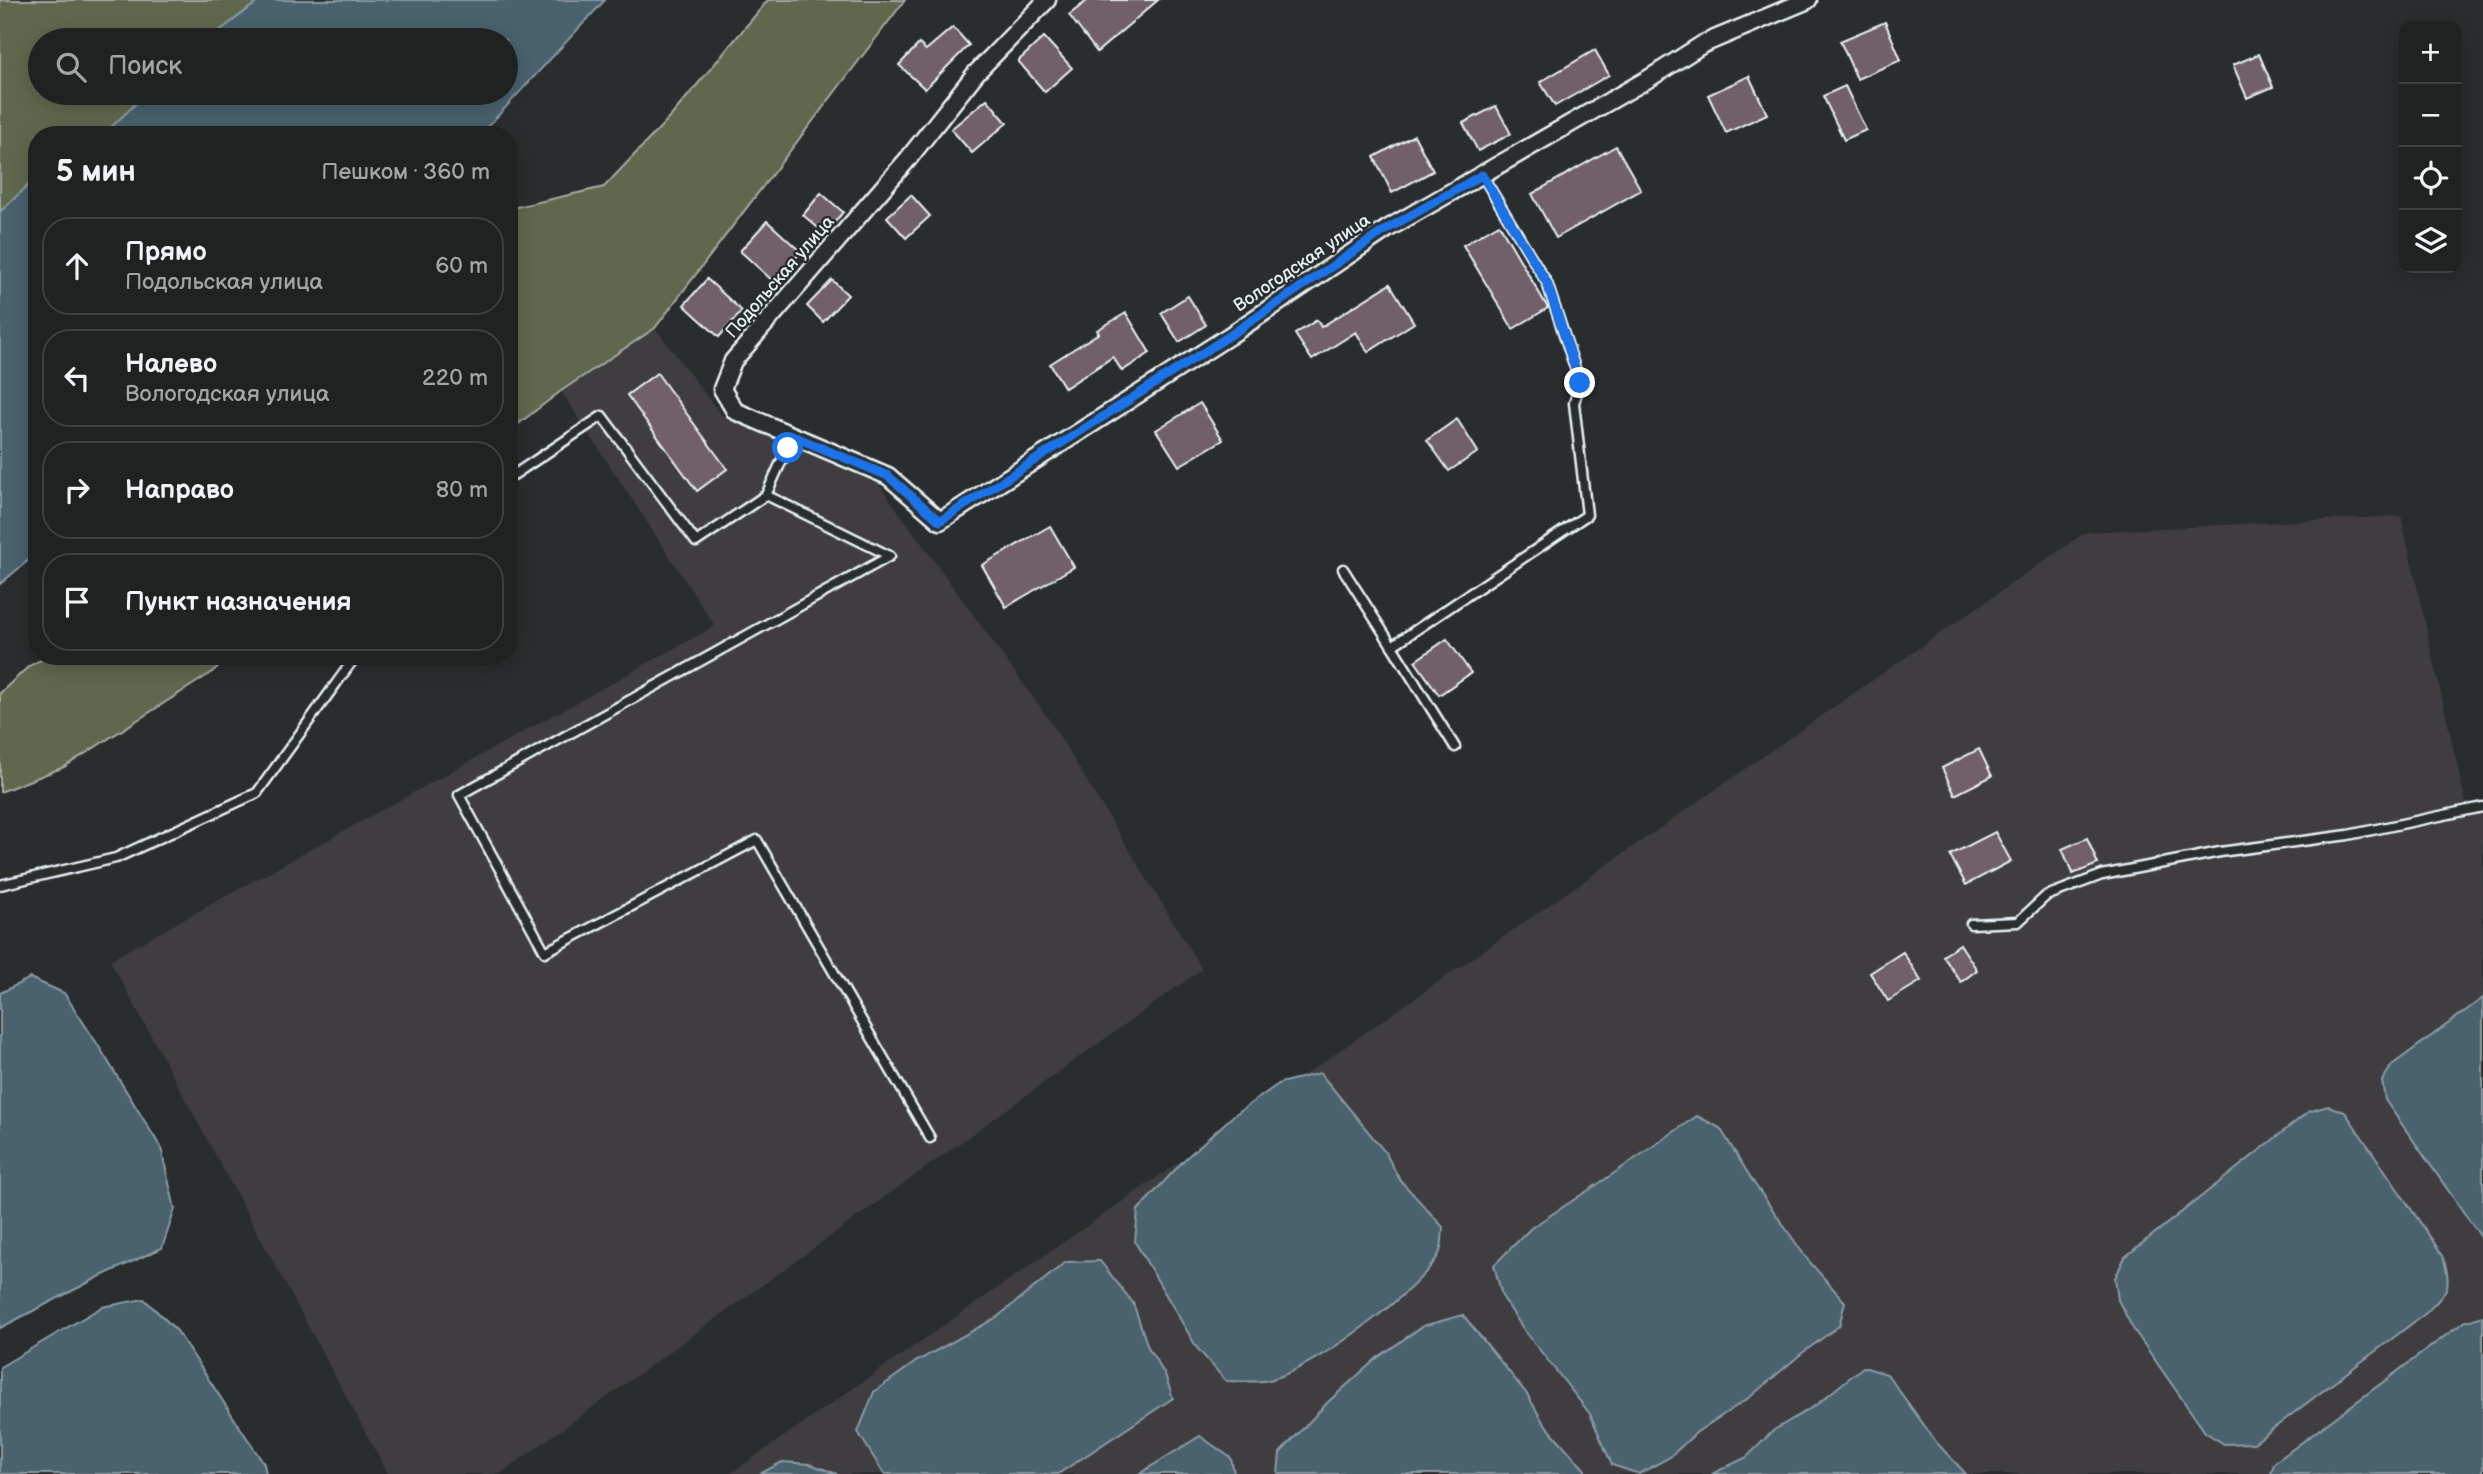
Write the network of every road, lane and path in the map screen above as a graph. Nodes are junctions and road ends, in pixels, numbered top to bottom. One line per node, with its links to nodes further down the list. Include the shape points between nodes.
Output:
1 (1047, 0): 4 (street, Подольская улица, via 976,73 733,361 722,389 735,411)
2 (1808, 0): 3 (street, Вологодская улица, via 1703,44)
3 (1482, 175): 7 (street, Вологодская улица, via 1387,229); 9 (lane, via 1547,283 1580,383 1574,403 1587,515)
4 (793, 436): 6 (lane); 7 (street, Подольская улица, via 888,476)
5 (518, 472): 6 (lane, via 602,416 696,542)
6 (766, 495): 15 (lane, via 890,556 459,795 545,952 757,840)
7 (940, 521)
8 (1343, 569): 9 (lane)
9 (1392, 646): 11 (lane)
10 (349, 665): 13 (lane, via 257,793 116,858)
11 (1455, 747)
12 (2483, 807): 14 (lane, via 2348,835 2220,852 2102,875 2046,896 2018,922)
13 (0, 885)
14 (1971, 924)
15 (930, 1138)

